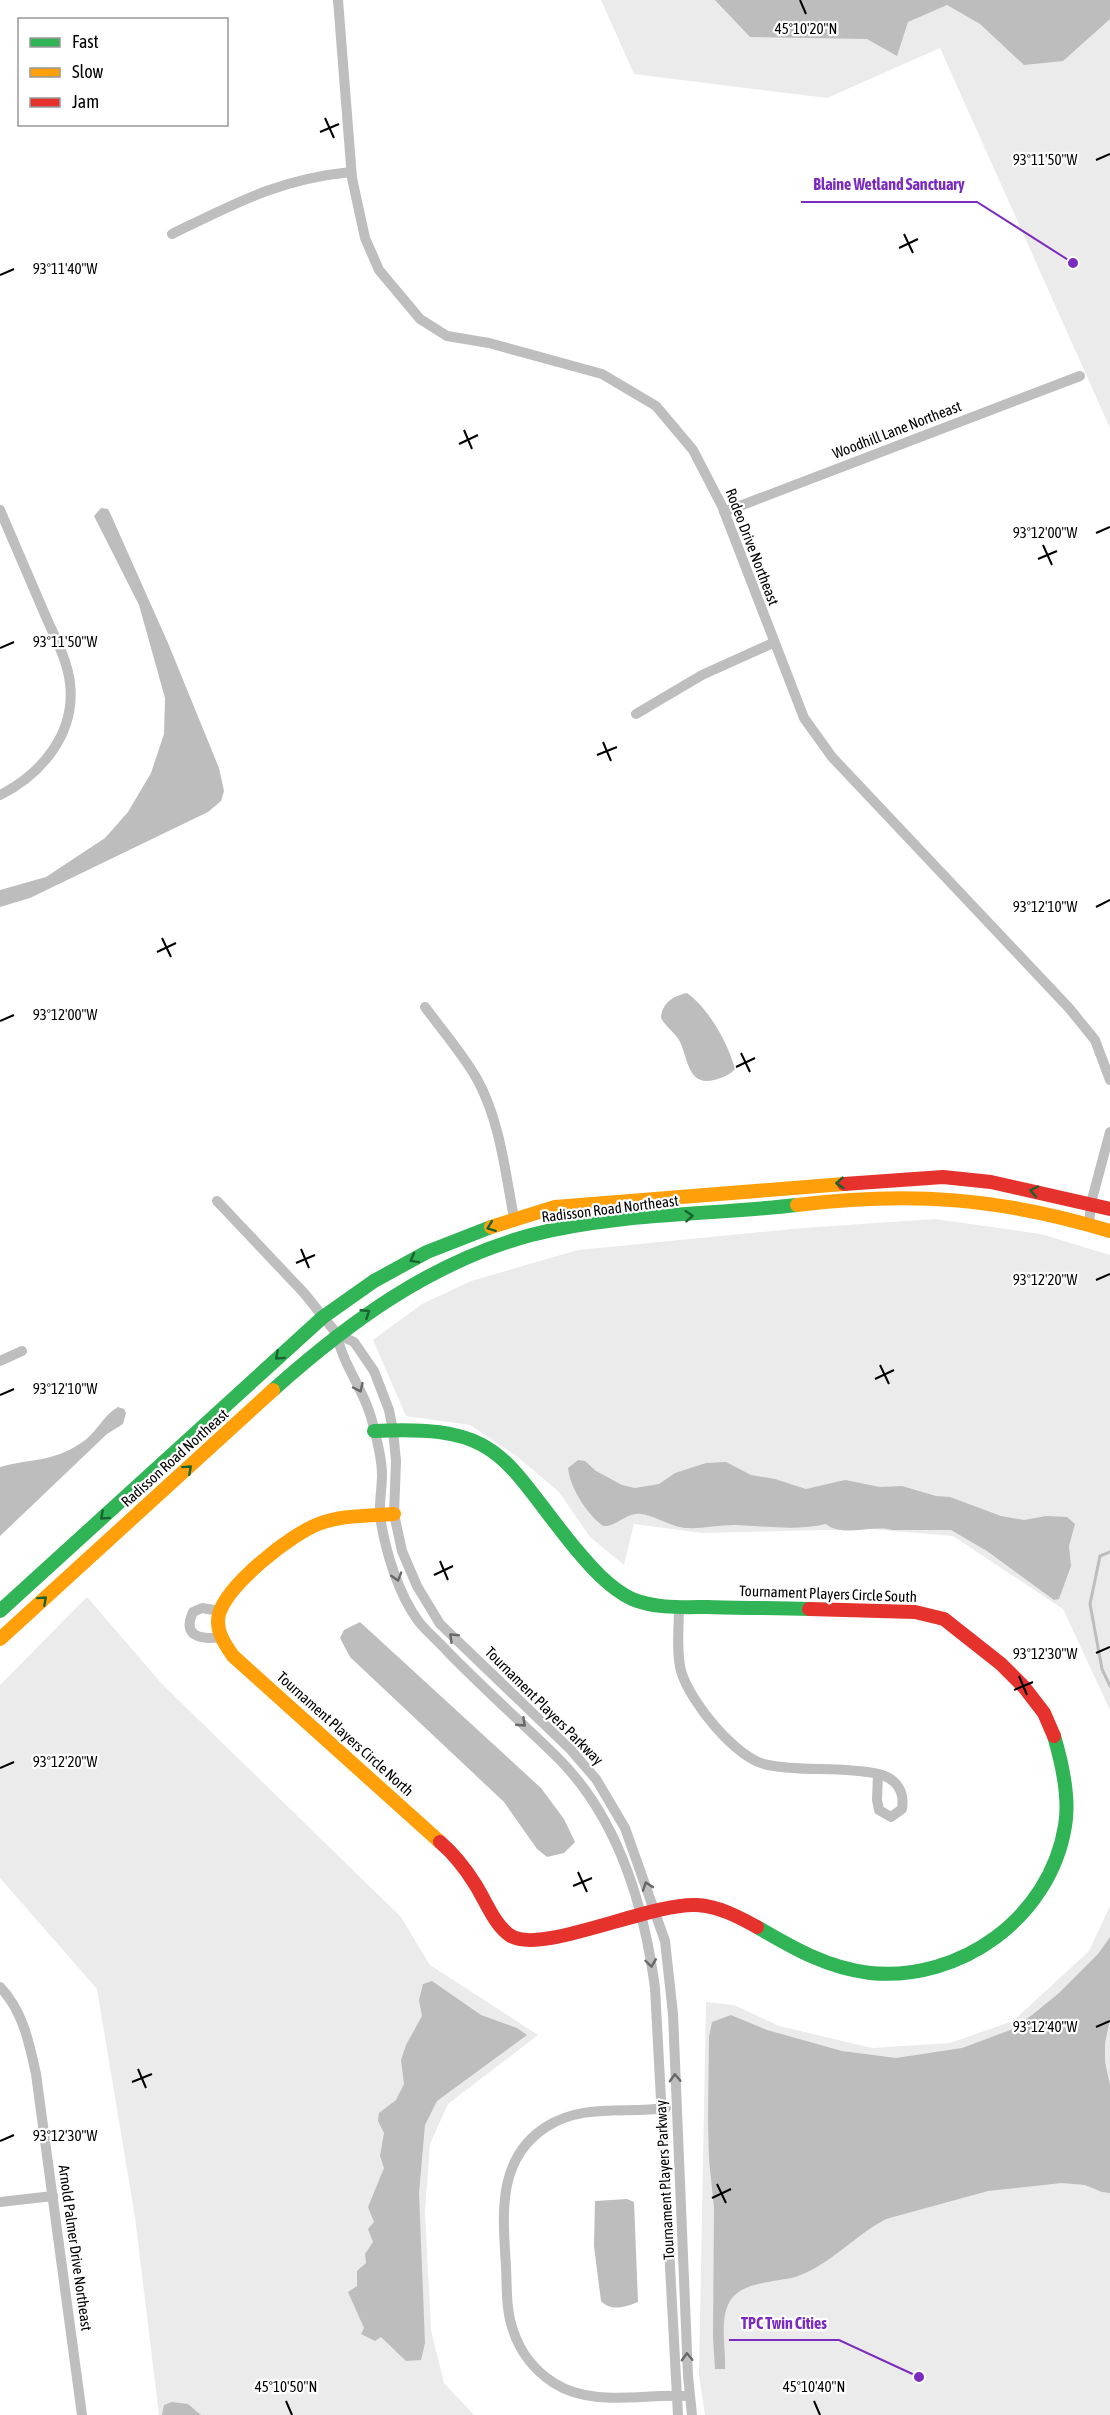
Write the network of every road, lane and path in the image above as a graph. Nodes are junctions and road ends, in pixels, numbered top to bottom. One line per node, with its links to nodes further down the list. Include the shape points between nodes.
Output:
1 (338, 0): 2 (street, Rodeo Drive Northeast)
2 (351, 172): 3 (street, via 312,176 261,191); 6 (street, Rodeo Drive Northeast, via 365,238 379,270 420,319 447,336 489,343 602,374 656,406 693,450)
3 (172, 234)
4 (1080, 376): 6 (street, Woodhill Lane Northeast)
5 (0, 510): 9 (street, via 66,663 70,702 62,735 51,753 21,785)
6 (724, 512): 7 (street, Rodeo Drive Northeast)
7 (773, 643): 8 (street, via 702,675); 11 (street, Rodeo Drive Northeast, via 804,718 832,757 1069,1008 1095,1040)
8 (636, 714)
9 (0, 795)
10 (424, 1007): 16 (street, via 464,1059 485,1096 496,1126)
11 (1110, 1080)
12 (1110, 1131): 14 (street)
13 (217, 1200): 19 (street, Tournament Players Parkway)
14 (1091, 1203): 15 (main road, Radisson Road Northeast); 16 (main road, Radisson Road Northeast, one-way to 16, via 991,1182 944,1177 674,1195 555,1207); 17 (street)
15 (1110, 1209)
16 (514, 1218): 19 (main road, Radisson Road Northeast, one-way to 19, via 427,1252 374,1281)
17 (1089, 1224): 18 (main road, Radisson Road Northeast); 20 (main road, Radisson Road Northeast, one-way to 17, via 404,1289 446,1267 494,1248 565,1229 630,1220 931,1197 1002,1203)
18 (1110, 1231)
19 (323, 1317): 20 (street, Tournament Players Parkway); 27 (main road, Radisson Road Northeast, one-way to 27)
20 (337, 1334): 23 (street, Tournament Players Parkway, via 354,1342 374,1371); 24 (street, Tournament Players Parkway, one-way to 24, via 340,1353 365,1400); 30 (main road, Radisson Road Northeast, one-way to 20)
21 (22, 1351): 22 (street)
22 (0, 1361)
23 (393, 1430): 24 (main road, Tournament Players Circle South); 25 (street, Tournament Players Parkway, via 396,1461); 26 (main road, Tournament Players Circle South, via 449,1433 483,1443 510,1465 610,1586 631,1599)
24 (374, 1431): 25 (street, Tournament Players Parkway)
25 (387, 1515): 28 (main road, via 335,1519 292,1537 230,1592); 32 (street, Tournament Players Parkway, one-way to 25, via 625,1828 596,1779 440,1624 417,1586); 33 (street, Tournament Players Parkway, one-way to 33, via 399,1586 419,1621 558,1757 585,1792 624,1861)
26 (679, 1607): 31 (street, via 678,1650 686,1683 738,1751 770,1766); 32 (main road, Tournament Players Circle South, via 855,1610 940,1617 999,1662 1045,1714 1057,1742 1066,1796 1065,1827 1055,1862 1014,1923 972,1954 917,1972 887,1974 848,1969 802,1953 719,1909 696,1904)
27 (0, 1611)
28 (220, 1611): 29 (main road); 29 (street, via 202,1608 193,1612 189,1620 196,1637)
29 (220, 1637): 33 (main road, Tournament Players Circle North, via 233,1656 451,1851 509,1935 530,1943)
30 (0, 1639)
31 (878, 1773)
32 (655, 1912): 33 (main road, Tournament Players Circle South); 35 (street, Tournament Players Parkway, one-way to 32, via 672,2003 665,1941)
33 (640, 1915): 36 (street, Tournament Players Parkway, one-way to 36, via 648,1935 655,1988)
34 (0, 1986): 37 (street, Arnold Palmer Drive Northeast, via 27,2031)
35 (676, 2106): 36 (street); 40 (street, Tournament Players Parkway, one-way to 35)
36 (661, 2109): 39 (street, Tournament Players Parkway); 39 (street, via 576,2114 545,2128 532,2138 514,2163 507,2178 503,2208 512,2329 523,2351 543,2375 584,2396)
37 (53, 2196): 38 (street); 41 (street, Arnold Palmer Drive Northeast)
38 (0, 2202)
39 (677, 2395): 40 (street); 42 (street, Tournament Players Parkway)
40 (690, 2396): 43 (street, Tournament Players Parkway)
41 (82, 2415)
42 (678, 2415)
43 (692, 2415)

